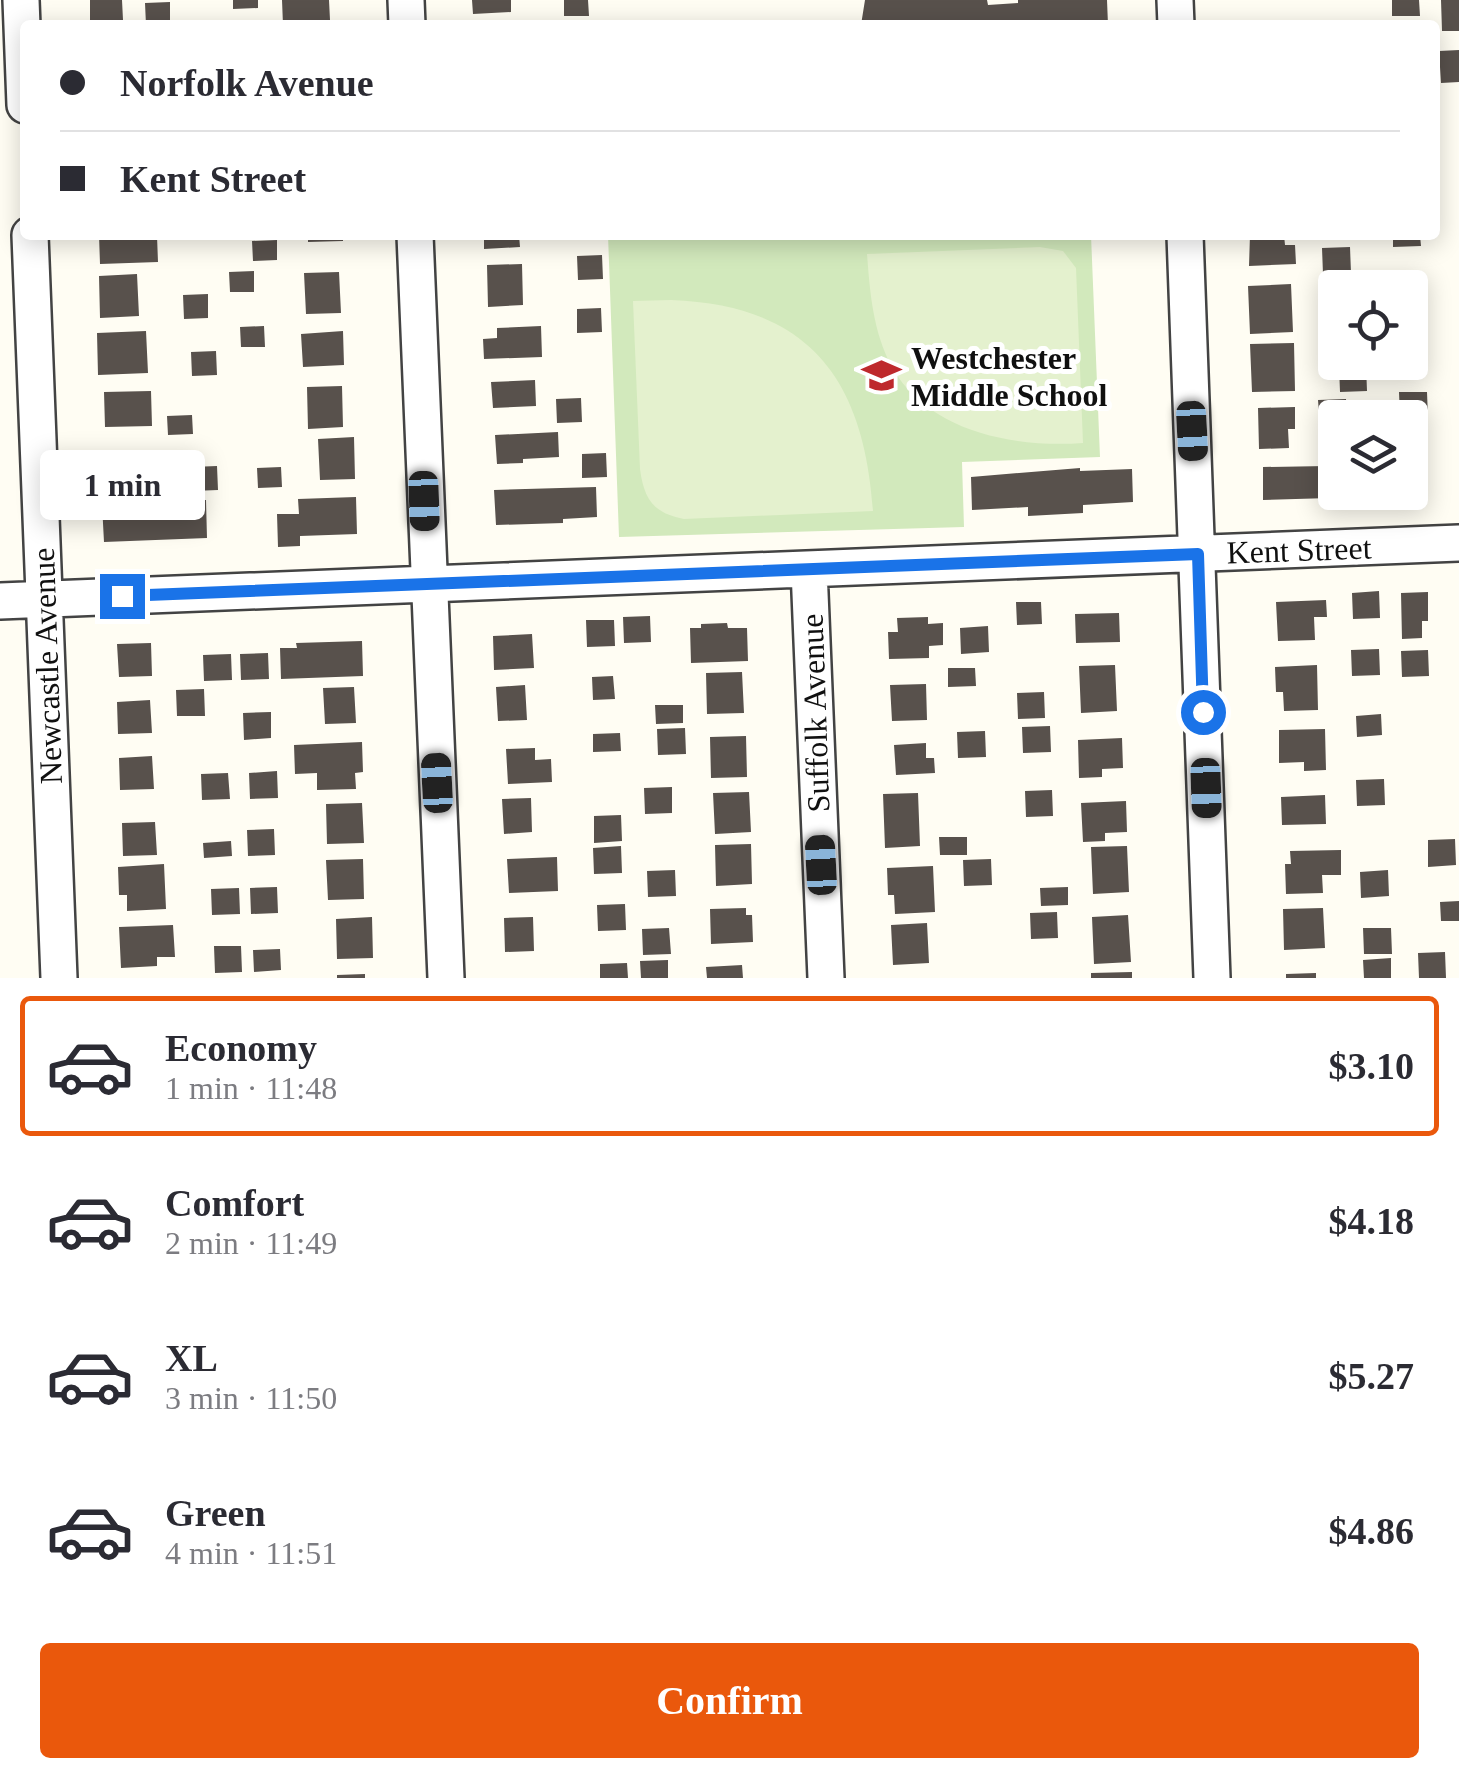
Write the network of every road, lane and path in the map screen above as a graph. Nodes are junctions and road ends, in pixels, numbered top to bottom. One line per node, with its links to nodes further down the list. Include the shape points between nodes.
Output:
1 (30, 240): 8 (street, Newcastle Avenue)
2 (415, 240): 7 (street)
3 (1184, 240): 5 (street)
4 (1459, 544): 5 (street, Kent Street)
5 (1198, 554): 6 (street, Kent Street); 13 (street)
6 (808, 569): 7 (street, Kent Street); 12 (street, Suffolk Avenue)
7 (428, 584): 8 (street, Kent Street); 11 (street)
8 (44, 599): 9 (street, Kent Street); 10 (street, Newcastle Avenue)
9 (0, 600)
10 (59, 978)
11 (446, 978)
12 (826, 978)
13 (1212, 978)

